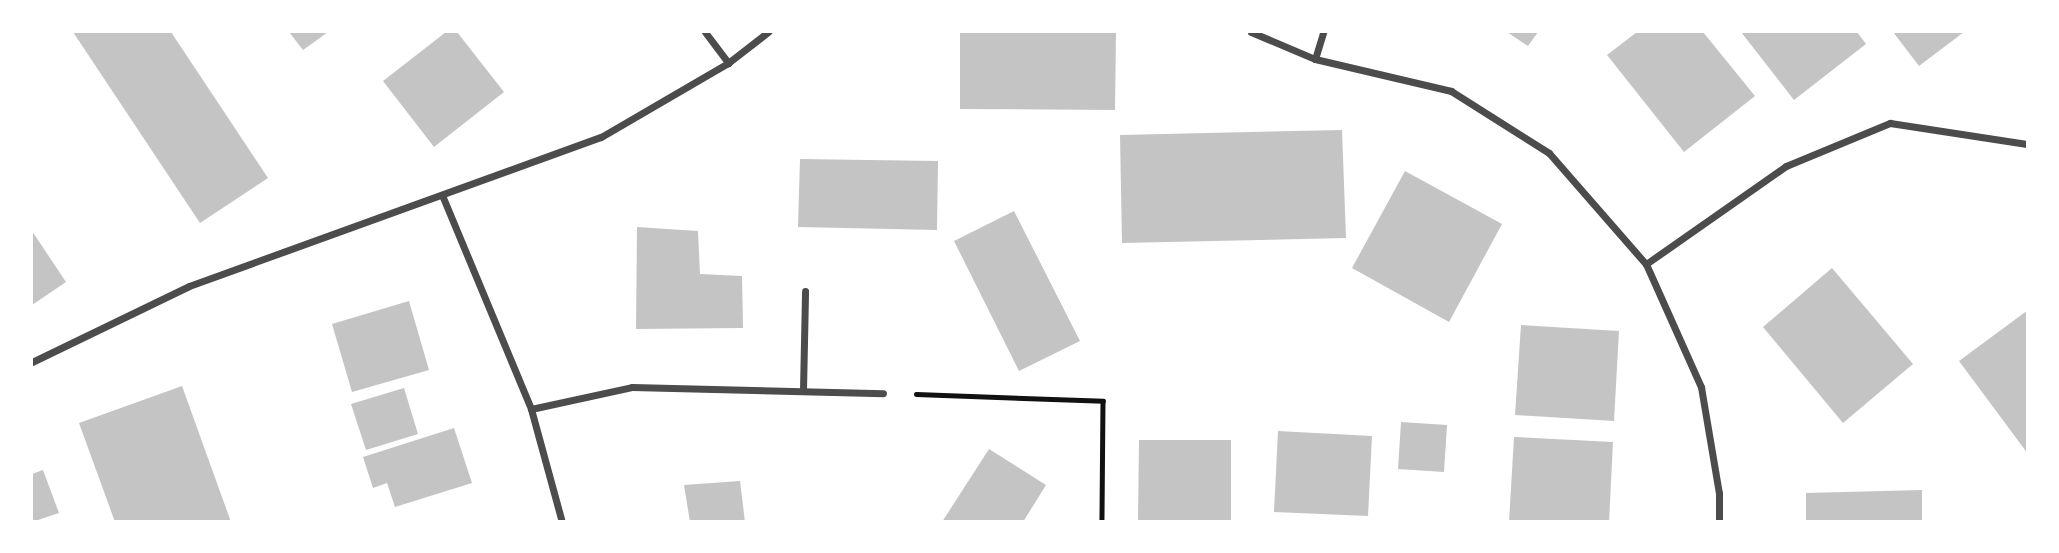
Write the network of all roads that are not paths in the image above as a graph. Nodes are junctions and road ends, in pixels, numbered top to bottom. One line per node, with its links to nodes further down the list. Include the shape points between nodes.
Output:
1 (705, 32): 6 (street)
2 (768, 32): 6 (street)
3 (1251, 32): 5 (street)
4 (1323, 32): 5 (street)
5 (1315, 59): 9 (street, via 1451,91 1549,153)
6 (728, 63): 8 (street, via 601,137)
7 (2028, 144): 9 (street, via 1890,123 1787,166)
8 (442, 195): 11 (street, via 189,286); 14 (street)
9 (1646, 264): 16 (street, via 1701,387 1719,493)
10 (805, 291): 12 (street)
11 (32, 362)
12 (803, 390): 13 (street); 14 (street, via 632,387)
13 (883, 393)
14 (531, 409): 15 (street)
15 (562, 522)
16 (1719, 522)

